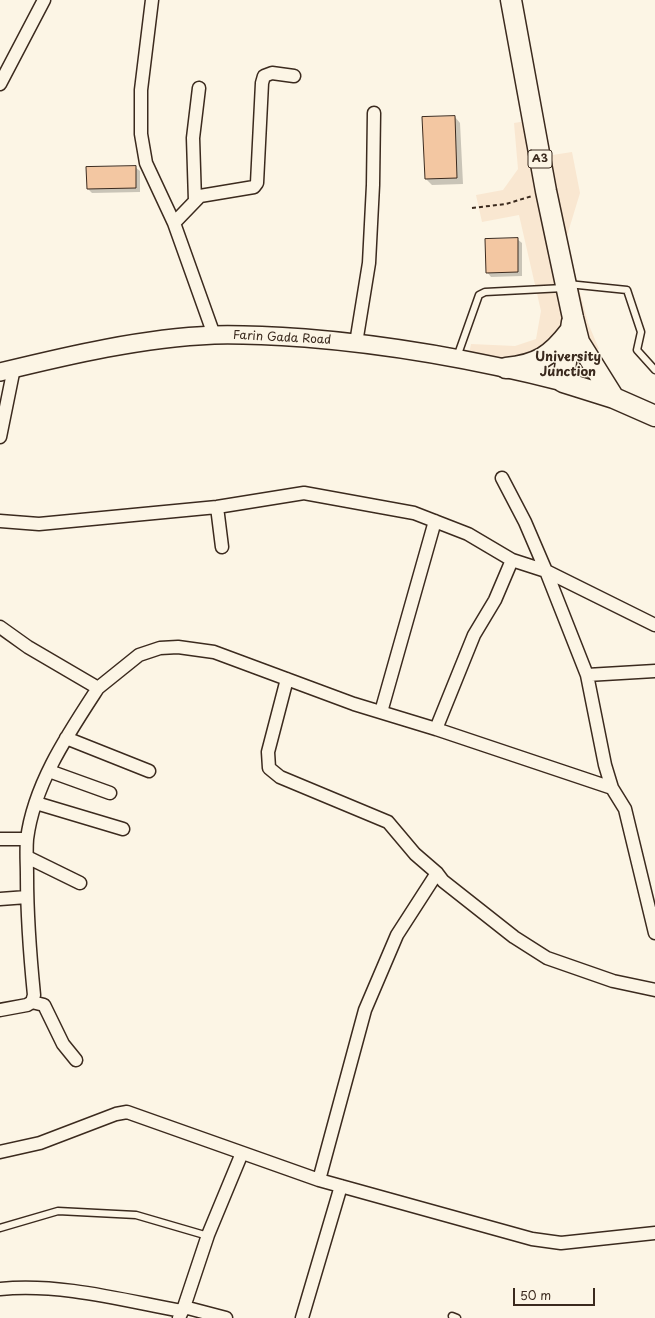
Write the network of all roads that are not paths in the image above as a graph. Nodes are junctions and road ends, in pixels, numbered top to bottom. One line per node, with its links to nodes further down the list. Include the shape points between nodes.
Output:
1 (44, 0): 5 (street)
2 (152, 0): 9 (street, via 140,90 141,134 146,163)
3 (511, 0): 10 (highway, A3)
4 (294, 76): 8 (street, via 272,73 264,76 257,183 254,187 206,194)
5 (0, 84)
6 (198, 88): 8 (street, via 193,138)
7 (374, 114): 13 (street, via 369,263)
8 (195, 201): 9 (street)
9 (174, 223): 12 (street)
10 (565, 285): 11 (highway, A3); 14 (lane, via 485,292 479,295); 17 (lane, via 627,290 641,332 637,350)
11 (574, 330): 15 (highway, via 536,362); 18 (highway, A3); 19 (highway, A3)
12 (214, 335): 13 (main road, Farin Gada Road, via 276,336); 16 (main road, Farin Gada Road, via 109,348)
13 (356, 343): 14 (main road, Farin Gada Road)
14 (457, 357): 15 (main road, Farin Gada Road)
15 (506, 368): 18 (main road, Farin Gada Road)
16 (7, 370): 21 (street)
17 (655, 370)
18 (570, 384): 19 (highway)
19 (614, 398): 20 (highway)
20 (655, 416)
21 (0, 437)
22 (502, 478): 28 (street)
23 (217, 507): 24 (street, via 304,493 414,513); 25 (street, via 39,524); 26 (street)
24 (435, 521): 27 (street, via 468,534); 35 (street)
25 (0, 522)
26 (222, 546)
27 (512, 560): 28 (street); 36 (street, via 494,600 474,635)
28 (546, 571): 29 (street); 32 (street)
29 (655, 625)
30 (0, 627): 34 (street, via 28,647)
31 (655, 671): 32 (street)
32 (587, 675): 40 (street)
33 (287, 679): 34 (street, via 214,652 178,647 160,648 139,655); 35 (street); 47 (street, via 268,752 269,768 280,777 388,822 415,854)
34 (98, 688): 37 (street)
35 (381, 712): 36 (street)
36 (436, 729): 40 (street)
37 (66, 738): 38 (street); 39 (street)
38 (50, 771): 41 (street); 42 (street)
39 (149, 771)
40 (612, 788): 51 (street, via 625,809)
41 (110, 793)
42 (36, 803): 43 (street); 45 (street)
43 (123, 829)
44 (0, 839): 45 (street)
45 (27, 839): 46 (street)
46 (26, 857): 48 (street); 49 (street)
47 (437, 873): 52 (street, via 443,881 508,932 546,958 613,980); 58 (street, via 397,935 365,1010)
48 (80, 883)
49 (26, 897): 50 (street); 53 (street, via 34,995)
50 (0, 899)
51 (655, 933)
52 (655, 990)
53 (32, 1002): 54 (street); 55 (street, via 44,1005 63,1044)
54 (0, 1010)
55 (76, 1060)
56 (0, 1152): 57 (street, via 40,1143 127,1112)
57 (242, 1154): 58 (street); 62 (street)
58 (319, 1180): 59 (street)
59 (341, 1186): 61 (street, via 532,1239 561,1243); 66 (street)
60 (0, 1228): 62 (lane, via 58,1211 136,1215)
61 (655, 1233)
62 (208, 1236): 64 (street)
63 (0, 1289): 64 (street, via 18,1287 78,1292)
64 (181, 1312): 65 (street)
65 (226, 1318)
66 (302, 1318)

